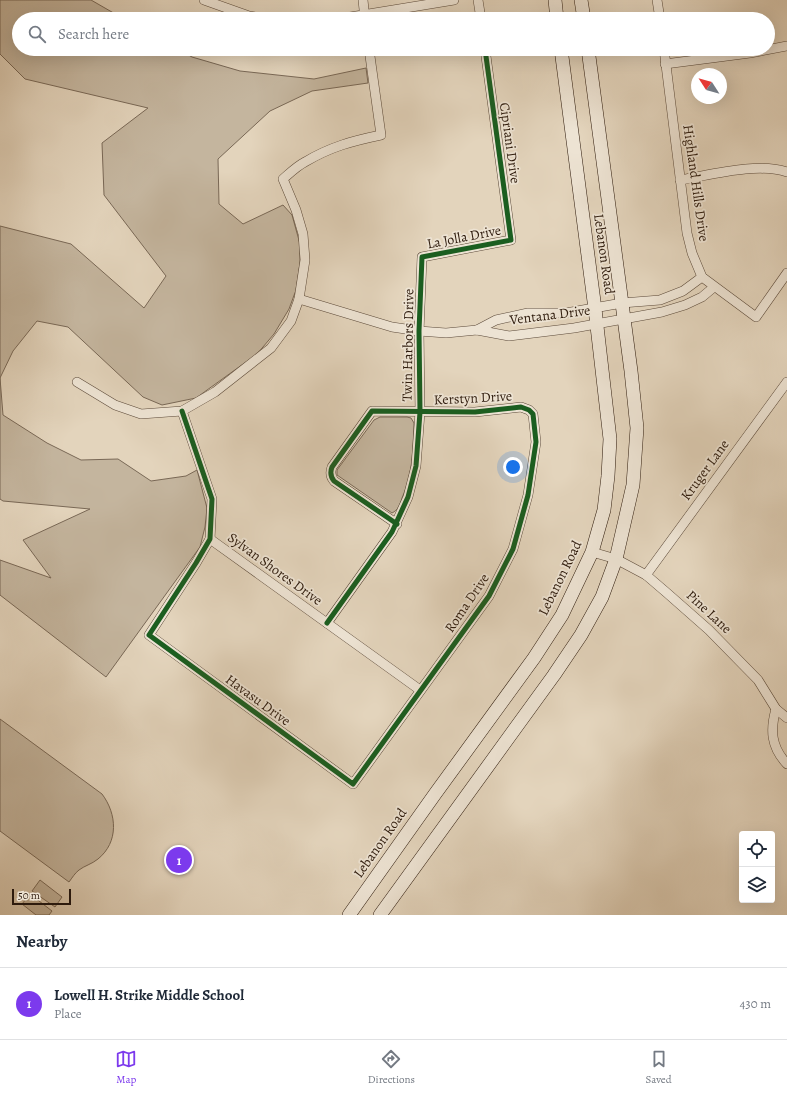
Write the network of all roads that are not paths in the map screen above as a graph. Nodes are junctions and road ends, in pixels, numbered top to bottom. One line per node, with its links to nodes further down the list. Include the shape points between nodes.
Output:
1 (204, 0): 8 (street)
2 (362, 0): 9 (street)
3 (454, 0): 10 (street)
4 (478, 0): 11 (street)
5 (555, 0): 12 (main road)
6 (581, 0): 13 (main road)
7 (657, 0): 14 (street)
8 (238, 12)
9 (364, 12)
10 (391, 12)
11 (479, 12)
12 (556, 12)
13 (583, 12)
14 (659, 12)
15 (787, 46): 16 (street)
16 (775, 48)
17 (370, 56): 31 (street, via 381,135 330,149 304,162 283,179 303,234 305,260)
18 (486, 56): 26 (street, Cipriani Drive)
19 (562, 56): 33 (main road, Lebanon Road)
20 (589, 56): 32 (main road, Lebanon Road)
21 (665, 56): 23 (street, Highland Hills Drive)
22 (727, 56): 23 (street)
23 (666, 64): 25 (street, Highland Hills Drive)
24 (787, 172): 25 (street, via 763,168)
25 (680, 180): 29 (street, Highland Hills Drive, via 687,233)
26 (511, 240): 27 (street, La Jolla Drive)
27 (422, 258): 37 (street, Twin Harbors Drive)
28 (787, 273): 30 (street, Highland Hills Drive, via 756,317)
29 (702, 276): 30 (street, Highland Hills Drive); 32 (street, Ventana Drive, via 683,291 660,300)
30 (714, 287): 34 (street, Ventana Drive, via 685,305)
31 (299, 299): 37 (street, Ventana Drive, via 392,327); 41 (street, via 291,322 271,348 215,392)
32 (622, 303): 33 (street, Ventana Drive); 34 (main road, Lebanon Road)
33 (595, 309): 35 (main road, Lebanon Road); 36 (street, Ventana Drive, via 566,313 528,313 496,320)
34 (624, 319): 35 (street, Ventana Drive); 46 (main road, Lebanon Road, via 637,428 633,485)
35 (597, 324): 36 (street, Ventana Drive, via 509,336); 45 (main road, Lebanon Road, via 610,439 604,510)
36 (477, 330): 37 (street, Ventana Drive, via 446,333)
37 (419, 331): 42 (street, Twin Harbors Drive)
38 (77, 382): 41 (street, via 115,405 141,414)
39 (787, 382): 47 (street, Kruger Lane)
40 (529, 410): 42 (street, Kerstyn Drive, via 521,407 475,412); 49 (street, Roma Drive, via 533,414 536,442 528,495 513,549 489,596)
41 (182, 412): 44 (street, via 212,499)
42 (420, 412): 43 (street, Twin Harbors Drive, via 416,466 408,497); 43 (street, Kerstyn Drive, via 372,411 330,472 334,481)
43 (397, 524): 48 (street, Twin Harbors Drive)
44 (210, 539): 48 (street, Sylvan Shores Drive); 53 (street, Havasu Drive, via 149,635)
45 (592, 552): 46 (street, Pine Lane); 54 (main road, Lebanon Road, via 562,615 534,658)
46 (616, 559): 47 (street, Pine Lane); 55 (main road, Lebanon Road, via 602,597 558,670)
47 (646, 575): 50 (street, Pine Lane, via 708,630 758,680)
48 (327, 623): 49 (street, Sylvan Shores Drive)
49 (420, 690): 53 (street, Roma Drive)
50 (776, 709): 51 (street, Pine Lane); 52 (street, via 772,734 779,756)
51 (787, 718)
52 (787, 764)
53 (353, 784)
54 (349, 915)
55 (380, 915)

